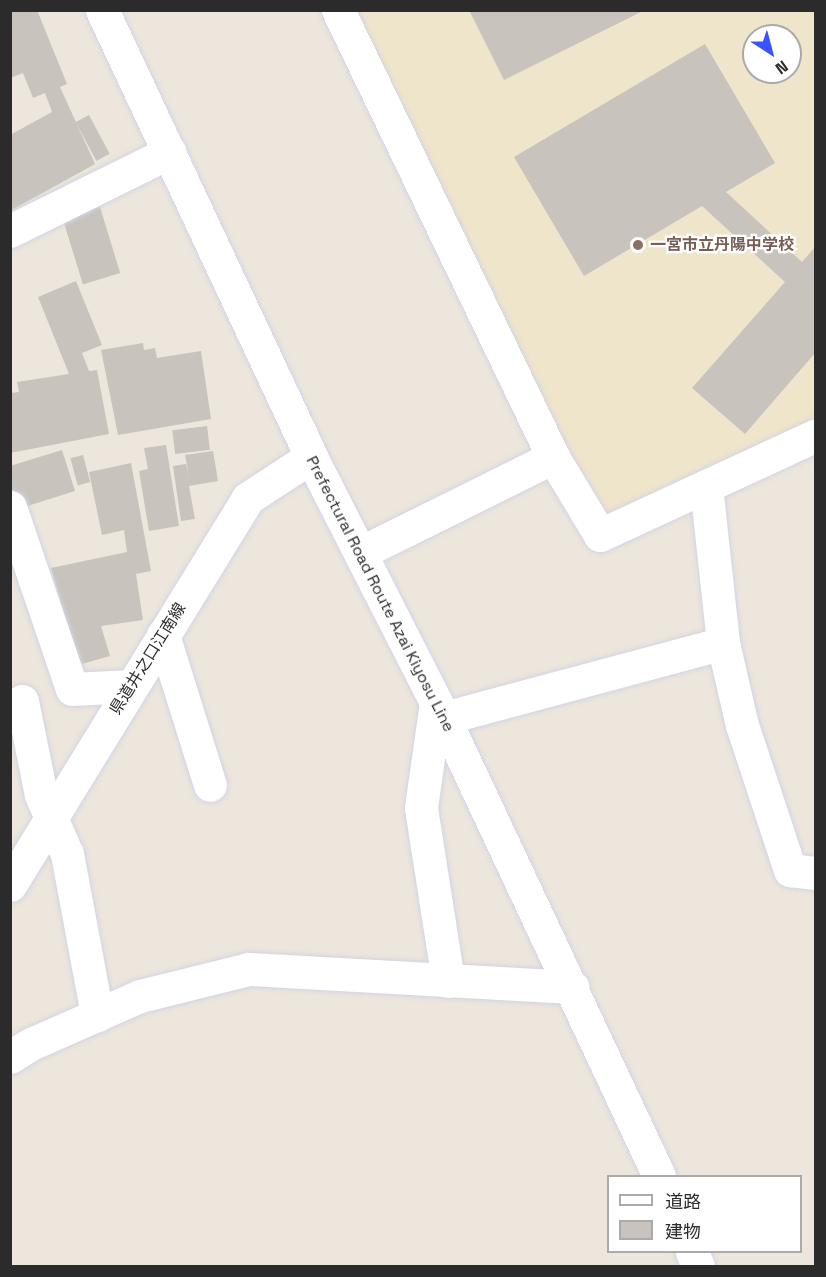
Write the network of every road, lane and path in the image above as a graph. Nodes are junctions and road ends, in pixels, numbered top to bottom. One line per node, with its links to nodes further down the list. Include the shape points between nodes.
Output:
1 (102, 10): 3 (street, Prefectural Road Route Azai Kiyosu Line)
2 (338, 10): 7 (street)
3 (170, 152): 4 (street); 6 (street, Prefectural Road Route Azai Kiyosu Line)
4 (10, 231)
5 (816, 435): 8 (street)
6 (310, 457): 10 (street, Prefectural Road Route Azai Kiyosu Line); 11 (street, 県道井之口江南線, via 249,498)
7 (553, 457): 8 (street, via 600,536); 10 (street)
8 (706, 486): 12 (street)
9 (10, 507): 14 (street)
10 (360, 553): 16 (street, Prefectural Road Route Azai Kiyosu Line)
11 (163, 635): 13 (street, 県道井之口江南線); 17 (street)
12 (723, 644): 16 (street); 19 (street, via 742,725 790,870)
13 (132, 686): 14 (street); 18 (street, 県道井之口江南線)
14 (72, 689): 15 (street)
15 (16, 703): 18 (street, via 41,795)
16 (440, 710): 21 (street, via 422,808); 22 (street, Prefectural Road Route Azai Kiyosu Line)
17 (210, 785)
18 (53, 815): 20 (street, 県道井之口江南線); 23 (street, via 67,854)
19 (816, 873)
20 (10, 885)
21 (448, 981): 22 (street); 23 (street, via 249,969 140,996)
22 (573, 987): 25 (street, Prefectural Road Route Azai Kiyosu Line)
23 (97, 1015): 24 (street)
24 (10, 1057)
25 (659, 1175)

